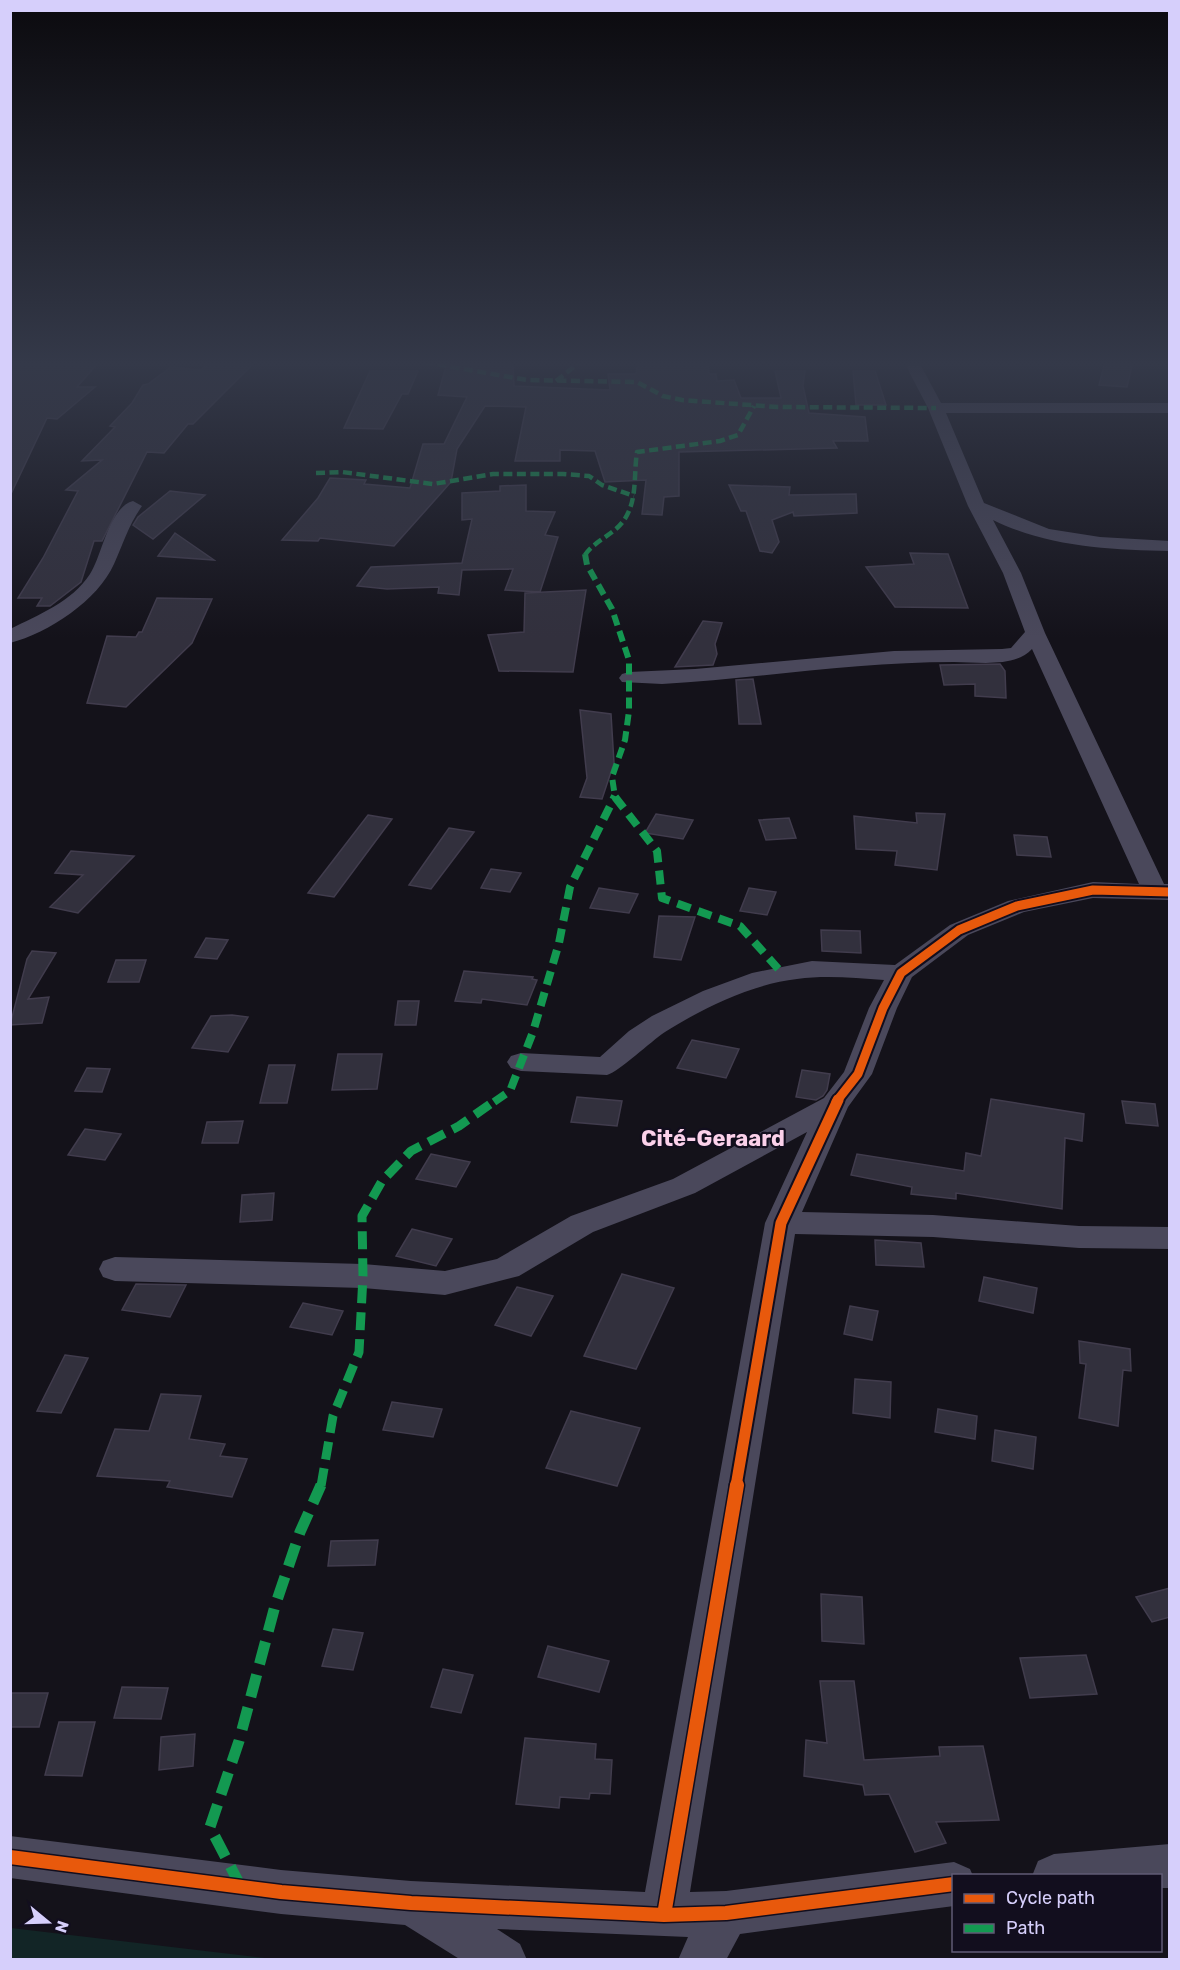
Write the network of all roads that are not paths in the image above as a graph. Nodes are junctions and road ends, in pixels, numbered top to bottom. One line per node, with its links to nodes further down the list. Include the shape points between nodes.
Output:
1 (955, 454): 3 (street)
2 (133, 506): 6 (street, via 118,523 104,566 82,596 55,615)
3 (977, 506): 4 (street, via 1031,530 1131,545); 5 (street, via 1012,573)
4 (1170, 546)
5 (1035, 633): 7 (street, via 1017,652 997,656 895,657 690,678); 8 (street)
6 (10, 637)
7 (629, 678)
8 (1162, 891): 9 (street, via 1093,890 1017,906 959,930)
9 (901, 973): 10 (street, via 828,969 782,974 678,1014 635,1038 607,1066); 11 (street, via 858,1074)
10 (521, 1062)
11 (834, 1105): 12 (street); 14 (street, via 684,1186 582,1224 507,1269 445,1283 363,1276)
12 (782, 1223): 13 (street); 21 (street)
13 (1170, 1238)
14 (115, 1269)
15 (10, 1857): 19 (street, via 261,1890)
16 (1170, 1866): 17 (street)
17 (1067, 1874)
18 (952, 1884): 20 (street)
19 (411, 1903): 21 (street); 22 (street)
20 (726, 1913): 21 (street); 23 (street)
21 (664, 1915)
22 (504, 1959)
23 (701, 1959)

